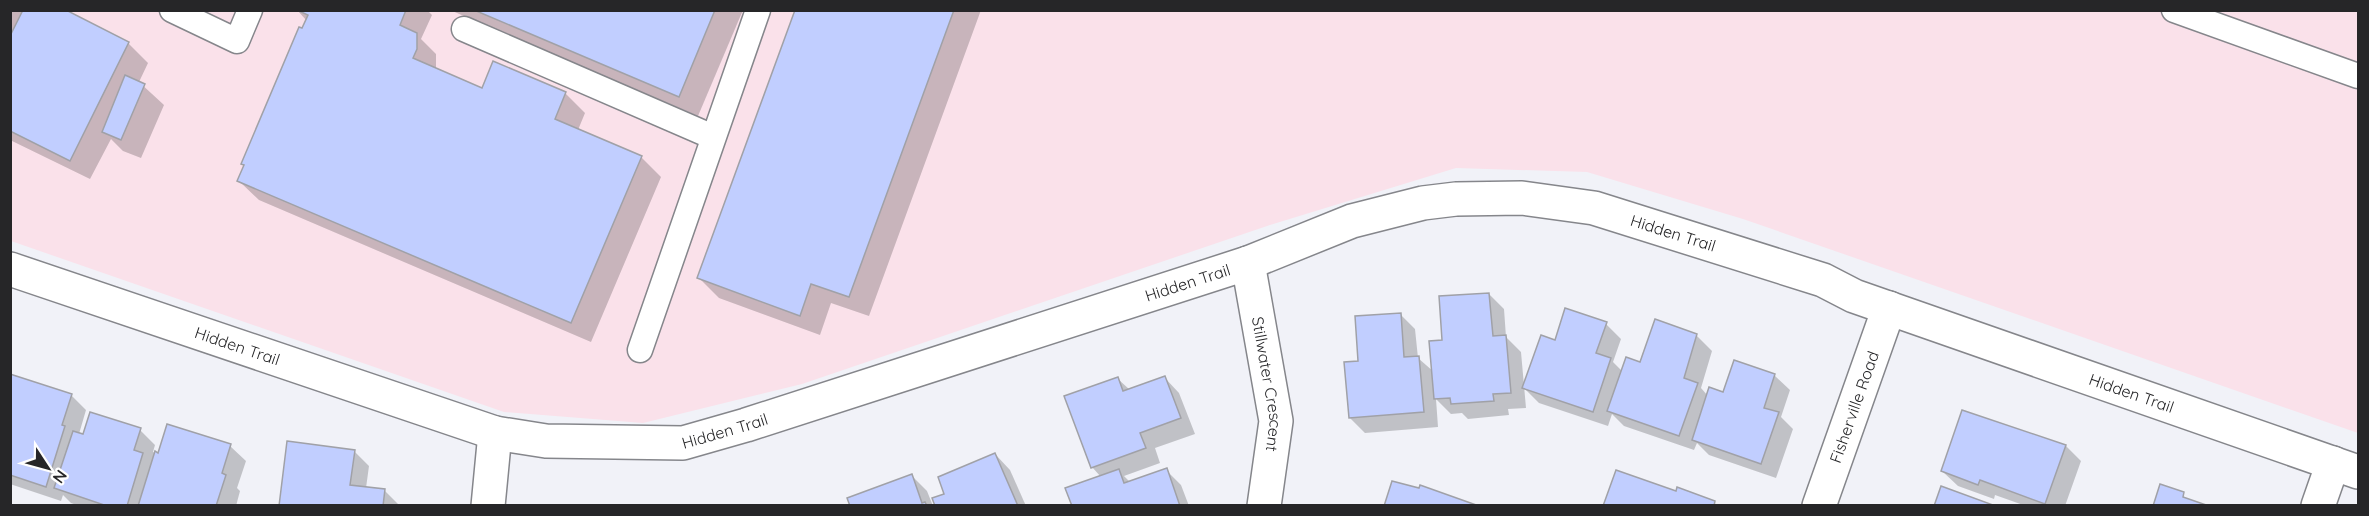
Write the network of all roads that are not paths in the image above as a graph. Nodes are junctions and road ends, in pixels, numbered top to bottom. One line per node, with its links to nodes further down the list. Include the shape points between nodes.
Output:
1 (172, 10): 2 (lane, via 237,41)
2 (250, 10)
3 (758, 10): 7 (lane)
4 (2174, 10): 6 (lane)
5 (464, 29): 7 (lane)
6 (2358, 76)
7 (713, 137): 11 (lane)
8 (1248, 263): 10 (street, Hidden Trail, via 1352,221 1423,203 1522,198 1594,208 1823,280); 12 (street, Hidden Trail, via 683,443 546,441); 15 (street, Stillwater Crescent, via 1276,421)
9 (10, 269): 12 (street, Hidden Trail)
10 (1889, 308): 13 (street, Hidden Trail); 16 (street, Fisherville Road)
11 (640, 350)
12 (495, 433): 14 (street)
13 (2346, 468): 17 (street)
14 (488, 506)
15 (1264, 506)
16 (1819, 506)
17 (2318, 506)

